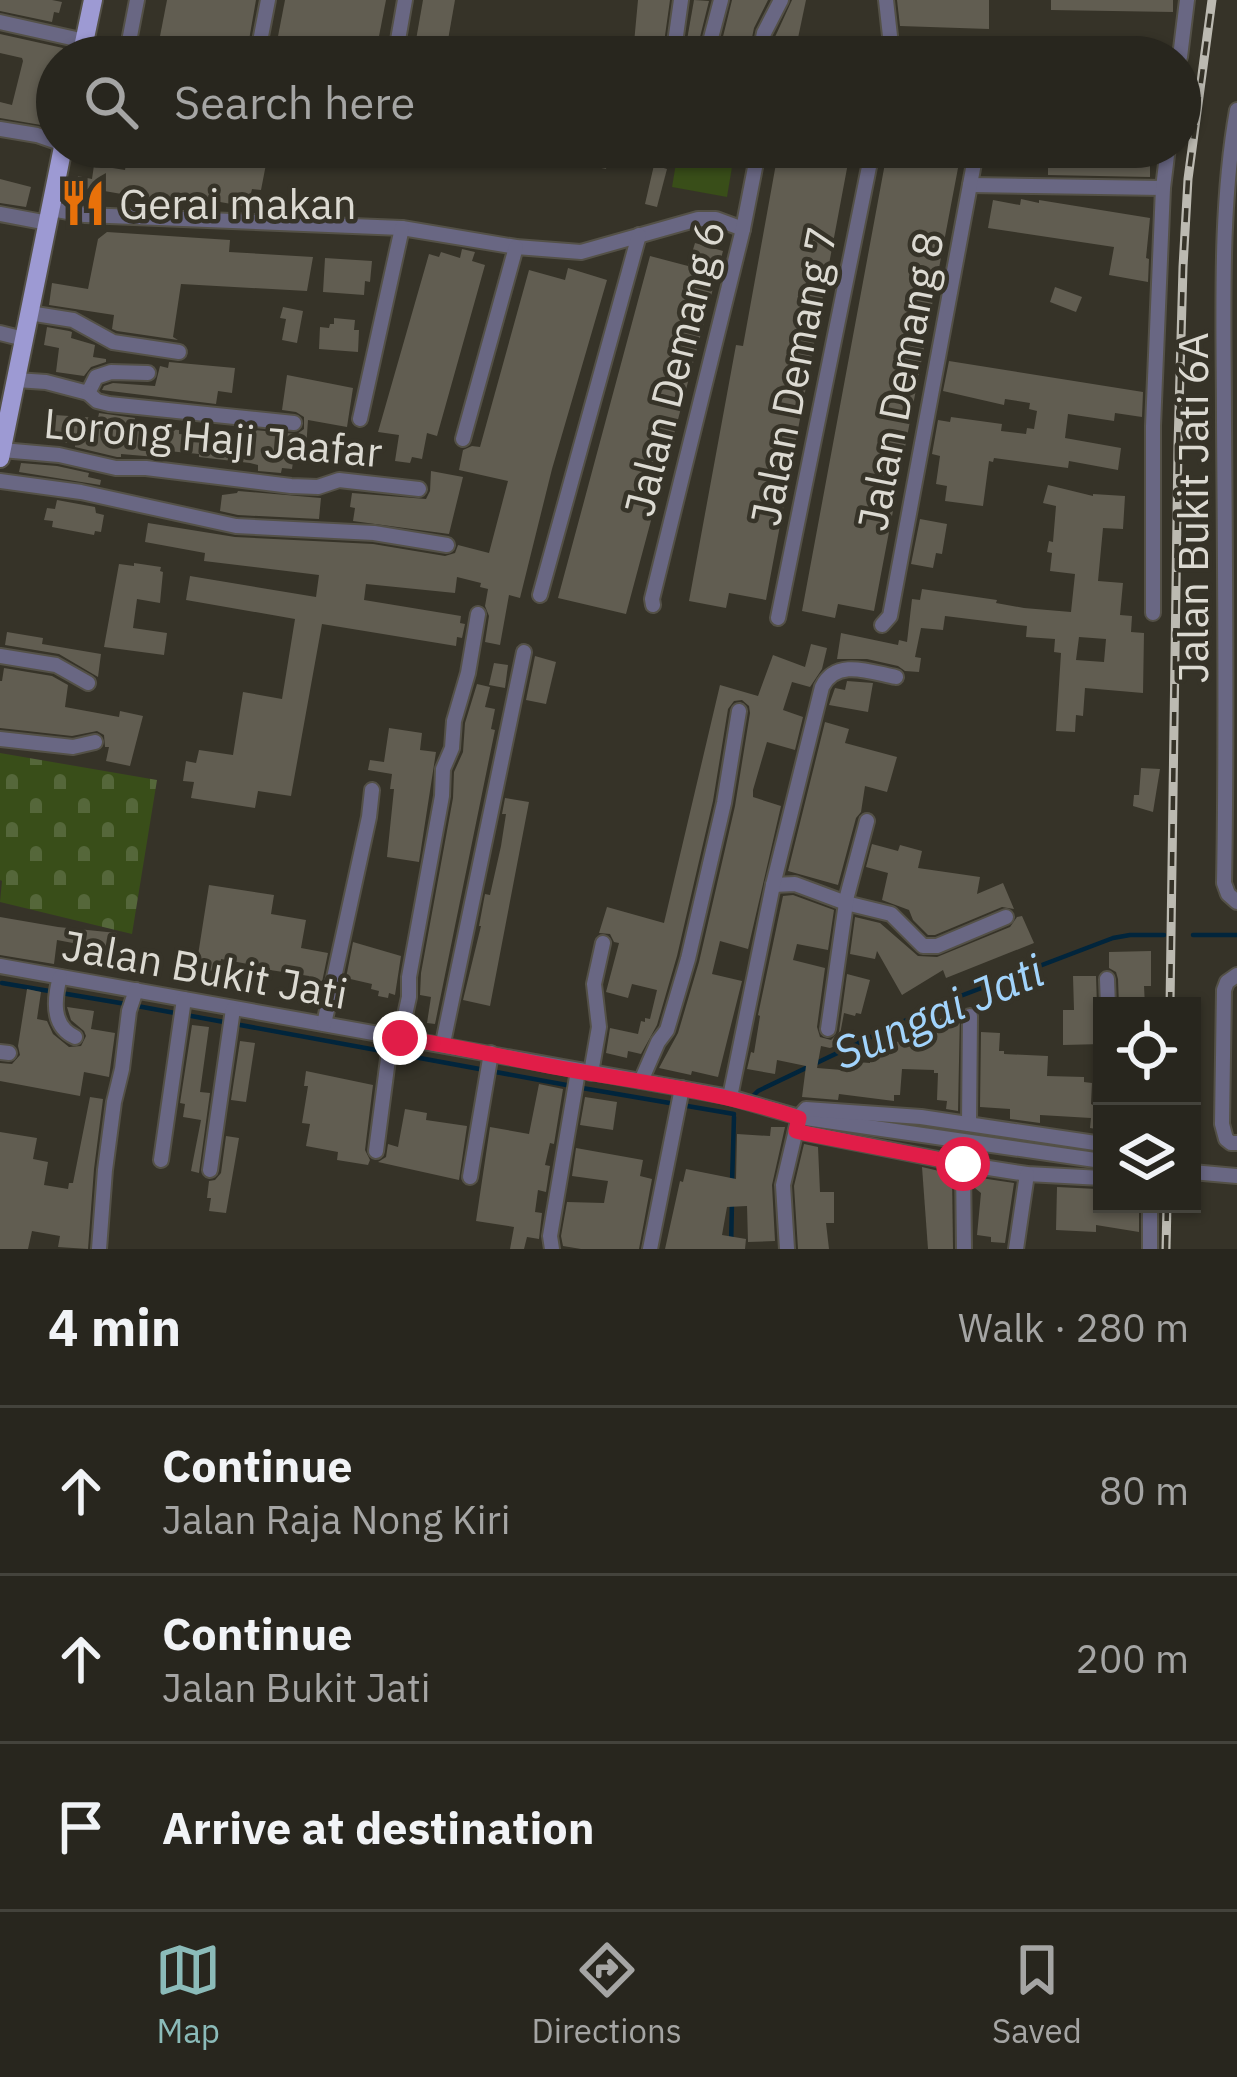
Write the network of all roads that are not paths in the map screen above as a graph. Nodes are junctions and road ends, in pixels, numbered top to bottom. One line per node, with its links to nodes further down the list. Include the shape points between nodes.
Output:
1 (93, 0): 12 (main road)
2 (137, 0): 13 (street)
3 (268, 0): 14 (street)
4 (405, 0): 15 (street)
5 (681, 0): 16 (street)
6 (721, 0): 17 (street)
7 (781, 0): 18 (street)
8 (886, 0): 19 (street)
9 (1187, 0): 20 (street)
10 (0, 22): 11 (street)
11 (43, 36)
12 (86, 36)
13 (130, 36)
14 (261, 36)
15 (399, 36)
16 (677, 36)
17 (712, 36)
18 (763, 36)
19 (890, 36)
20 (1183, 36)
21 (1237, 110): 43 (street, Jalan Bukit Jati 6A, via 1228,159)
22 (0, 129): 23 (street)
23 (36, 135)
24 (56, 168): 32 (main road)
25 (755, 168): 34 (street, Jalan Demang 6)
26 (869, 168): 59 (street, Jalan Demang 7)
27 (973, 168): 29 (street, Jalan Demang 8)
28 (1165, 168): 30 (street)
29 (970, 185): 30 (street); 60 (street, Jalan Demang 8, via 890,616)
30 (1163, 188): 57 (street)
31 (0, 214): 32 (street)
32 (49, 216): 33 (street); 37 (main road)
33 (402, 228): 36 (street); 45 (street)
34 (743, 229): 35 (street, via 698,219); 55 (street, Jalan Demang 6)
35 (639, 236): 36 (street, via 581,252); 54 (street)
36 (516, 247): 48 (street)
37 (29, 313): 39 (main road); 40 (street, via 73,320 113,342)
38 (0, 333): 39 (street)
39 (24, 339): 42 (main road)
40 (179, 352)
41 (148, 373): 44 (street, via 111,372 96,377)
42 (16, 380): 44 (street); 46 (main road)
43 (1230, 385): 50 (street, Jalan Bukit Jati 6A)
44 (88, 392): 47 (street, via 109,404)
45 (360, 418)
46 (4, 421): 49 (main road)
47 (294, 423)
48 (463, 440)
49 (1, 454): 52 (street, Lorong Haji Jaafar, via 59,454 116,468 291,486 339,480)
50 (1231, 474): 56 (street, Jalan Bukit Jati 6A)
51 (0, 481): 53 (street, via 236,526 374,532)
52 (419, 489)
53 (447, 545)
54 (540, 596)
55 (653, 605)
56 (1231, 611): 71 (street, Jalan Bukit Jati 6A, via 1224,883)
57 (1153, 613)
58 (478, 614): 88 (street, via 443,769 410,997)
59 (778, 618)
60 (882, 625)
61 (524, 652): 87 (street)
62 (0, 656): 64 (street, via 56,665)
63 (896, 677): 70 (street, via 845,669 826,678)
64 (88, 683)
65 (739, 710): 91 (street, via 674,1010)
66 (0, 739): 67 (street)
67 (95, 742)
68 (372, 790): 84 (street)
69 (867, 821): 72 (street)
70 (773, 885): 72 (street, via 795,884); 92 (street)
71 (1237, 902)
72 (846, 903): 73 (street, via 891,914 923,946); 85 (street)
73 (1006, 917)
74 (603, 943): 90 (street, via 594,984 599,1027)
75 (0, 966): 78 (street, Jalan Bukit Jati)
76 (1237, 975): 97 (street, via 1224,990 1222,1124)
77 (1107, 980): 79 (street)
78 (57, 988): 80 (street, Jalan Bukit Jati); 86 (street, via 58,1023)
79 (1108, 997)
80 (132, 1000): 81 (street, Jalan Bukit Jati); 109 (street)
81 (183, 1010): 83 (street, Jalan Bukit Jati); 99 (street)
82 (970, 1016): 95 (street)
83 (231, 1018): 84 (street, Jalan Bukit Jati); 102 (street)
84 (324, 1024): 88 (street, Jalan Bukit Jati)
85 (828, 1029)
86 (75, 1037)
87 (443, 1043): 88 (street, Jalan Bukit Jati); 89 (street, Jalan Bukit Jati)
88 (392, 1046): 98 (street)
89 (490, 1065): 90 (street, Jalan Bukit Jati); 106 (street)
90 (585, 1072): 91 (street, Jalan Bukit Jati); 110 (street)
91 (641, 1081): 93 (street, Jalan Bukit Jati)
92 (733, 1098): 93 (street, Jalan Bukit Jati); 94 (street, Jalan Bukit Jati)
93 (679, 1101): 111 (street)
94 (798, 1124): 95 (street, via 813,1108); 100 (street, Jalan Bukit Jati); 101 (street); 112 (street, via 782,1185)
95 (969, 1124): 96 (street)
96 (1093, 1143)
97 (1237, 1144)
98 (376, 1150)
99 (161, 1160)
100 (1093, 1160)
101 (963, 1164): 104 (street); 113 (street)
102 (210, 1170)
103 (1201, 1173): 105 (street)
104 (1027, 1174): 107 (street); 114 (street)
105 (1233, 1176)
106 (470, 1177)
107 (1093, 1178)
108 (1150, 1213): 115 (street)
109 (99, 1249)
110 (552, 1249)
111 (650, 1249)
112 (787, 1249)
113 (964, 1249)
114 (1016, 1249)
115 (1150, 1249)

